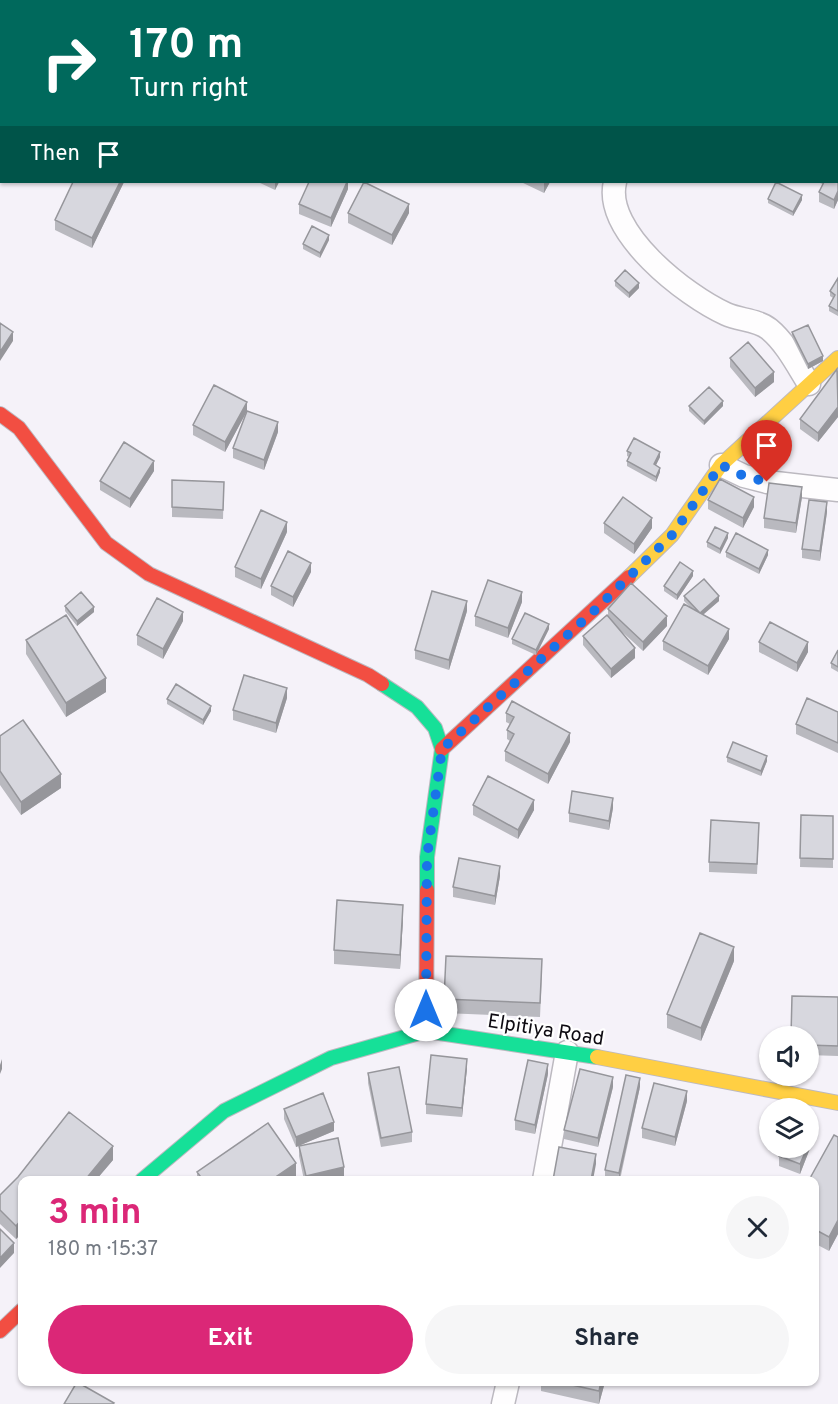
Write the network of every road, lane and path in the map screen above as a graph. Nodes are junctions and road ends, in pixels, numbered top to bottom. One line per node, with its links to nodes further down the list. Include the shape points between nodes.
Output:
1 (615, 183): 3 (street, via 619,215 658,266 678,284 726,314 766,327 777,336)
2 (838, 358): 3 (street)
3 (809, 384): 5 (street)
4 (0, 414): 7 (street, via 19,428 106,543 149,574 368,675 417,707 435,728)
5 (721, 465): 6 (street, via 767,482); 7 (street, via 672,535)
6 (838, 490)
7 (442, 749): 8 (street, via 427,857)
8 (426, 1031): 9 (street, Elpitiya Road); 11 (street, Elpitiya Road, via 331,1058 224,1112)
9 (567, 1052): 10 (street, Elpitiya Road); 12 (street)
10 (838, 1103)
11 (147, 1176)
12 (545, 1176)
13 (18, 1314): 14 (street)
14 (0, 1331)
15 (507, 1386): 16 (street)
16 (503, 1404)

